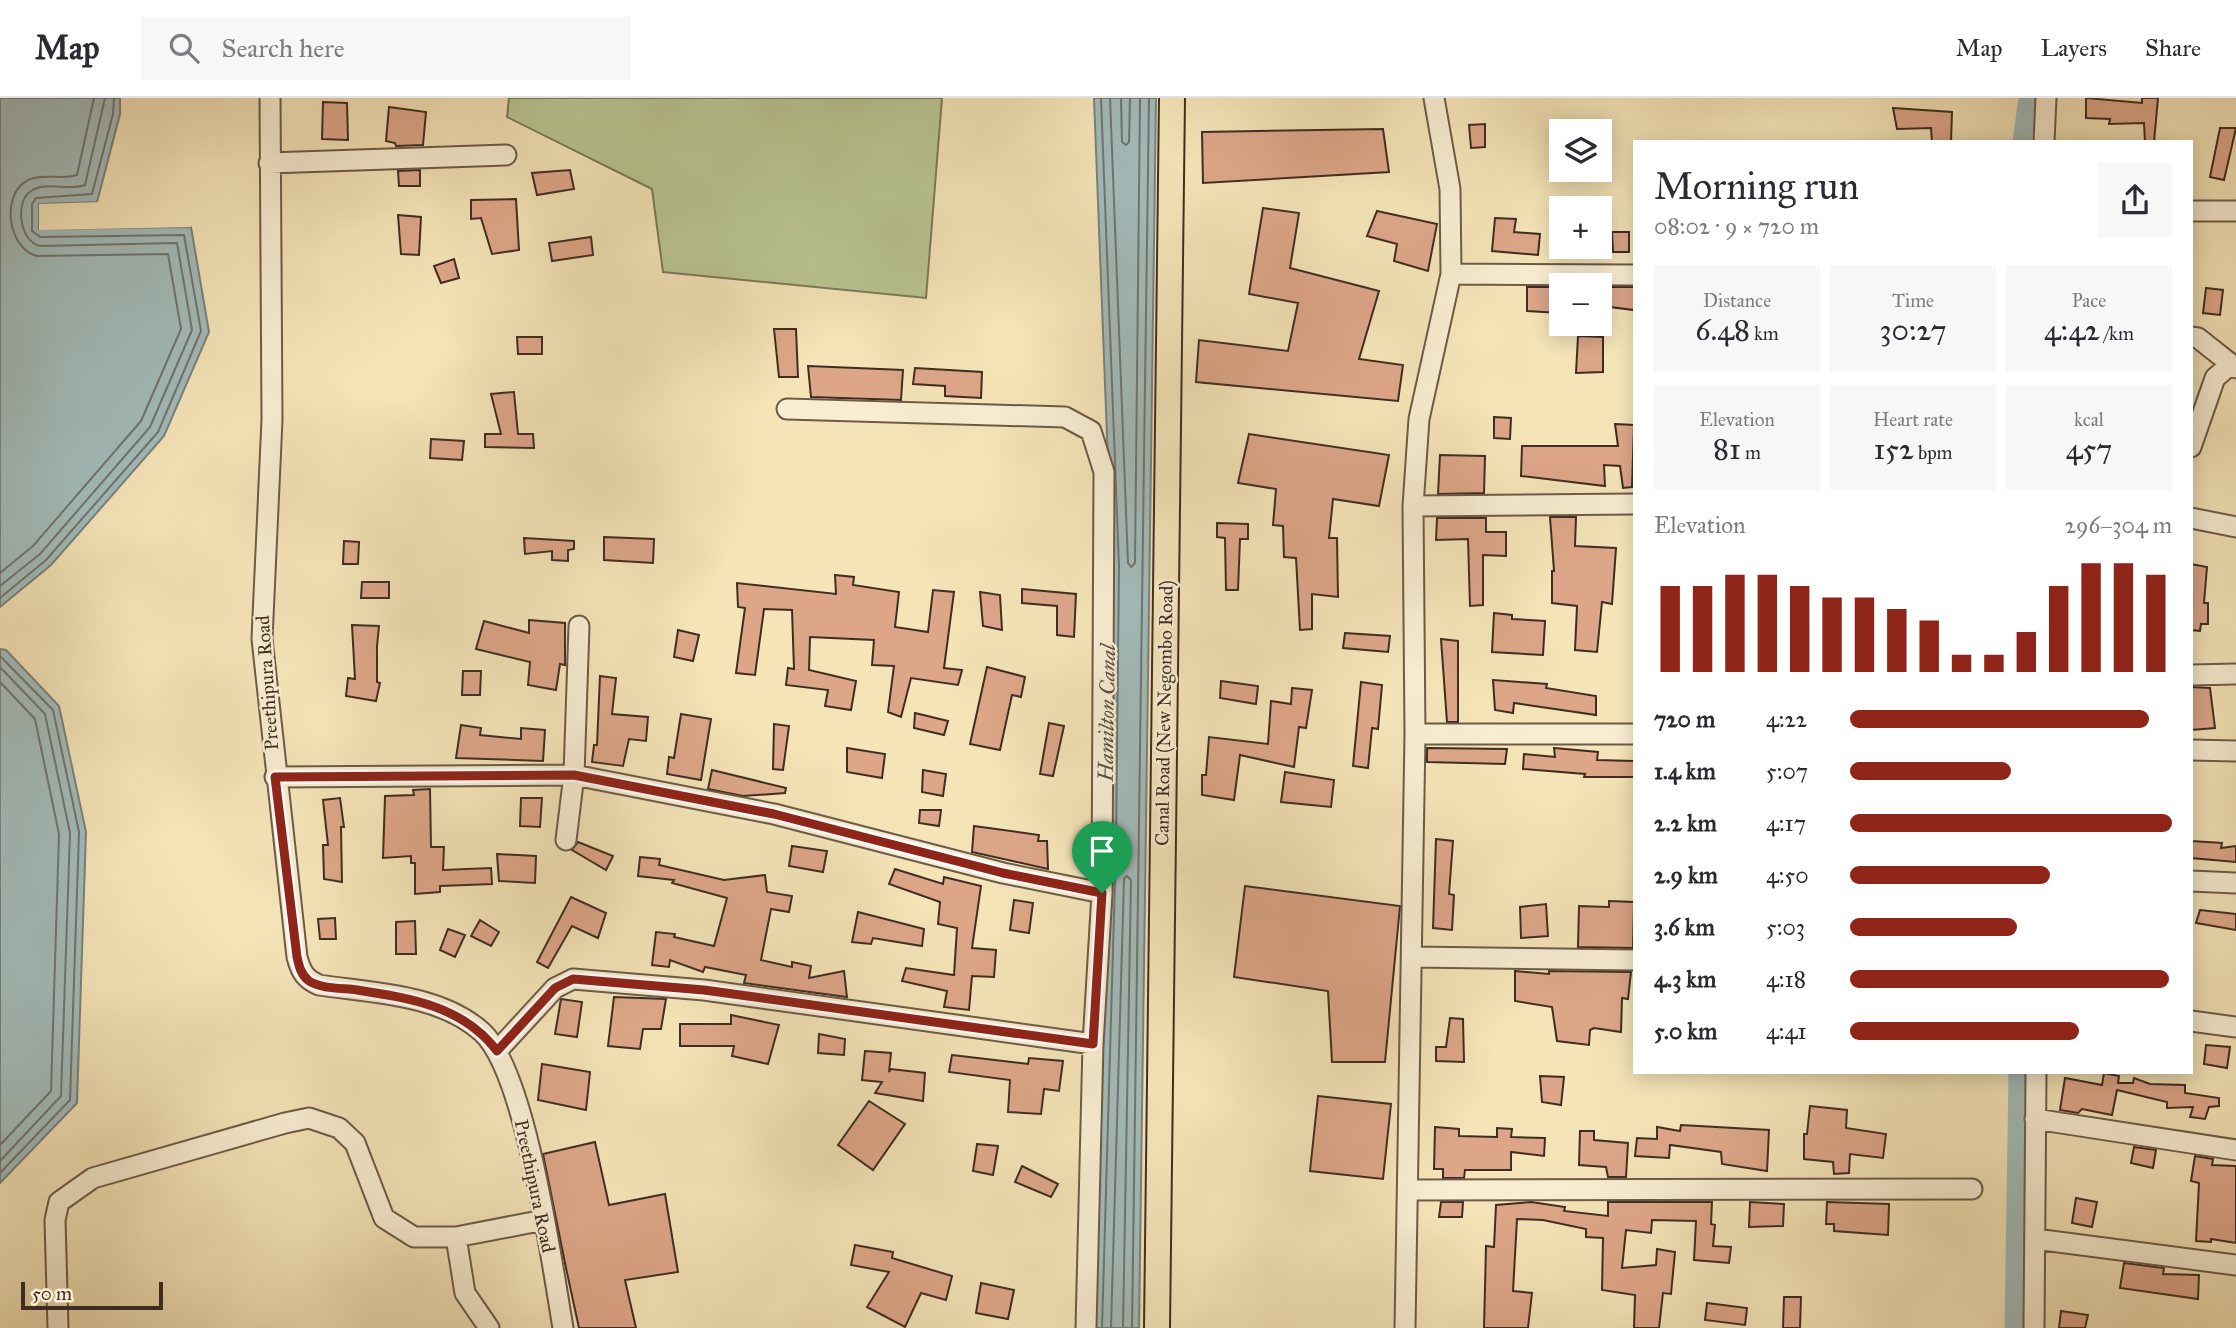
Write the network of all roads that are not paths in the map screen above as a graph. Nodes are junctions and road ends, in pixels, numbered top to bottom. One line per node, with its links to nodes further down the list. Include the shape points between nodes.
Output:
1 (270, 98): 7 (street, Preethipura Road)
2 (1172, 98): 52 (main road, Canal Road (New Negombo Road))
3 (1434, 98): 10 (street, via 1450,189)
4 (2046, 98): 5 (street)
5 (2044, 140)
6 (506, 155): 7 (street)
7 (269, 163): 28 (street, Preethipura Road, via 272,420 261,609)
8 (2193, 211): 9 (street)
9 (2236, 211)
10 (1451, 274): 11 (street); 17 (street, via 1419,419)
11 (1633, 275)
12 (2193, 337): 13 (street)
13 (2233, 366): 15 (street, via 2215,378)
14 (787, 410): 32 (street, via 1065,417 1091,431 1104,472)
15 (2193, 441)
16 (1633, 505): 17 (street)
17 (1413, 506): 23 (street)
18 (2193, 518): 19 (street)
19 (2236, 527)
20 (579, 626): 27 (street)
21 (2236, 674): 22 (street)
22 (2193, 676)
23 (1415, 734): 24 (street); 33 (street)
24 (1633, 734)
25 (2193, 750): 26 (street)
26 (2236, 751)
27 (574, 775): 28 (street); 29 (street); 32 (street, via 774,814 1003,873)
28 (275, 777): 38 (street, Preethipura Road, via 303,975 319,985 410,999 446,1010 482,1031)
29 (566, 840)
30 (2193, 881): 31 (street)
31 (2236, 883)
32 (1102, 893): 37 (street)
33 (1412, 957): 34 (street); 43 (street)
34 (1633, 960)
35 (2193, 1021): 36 (street)
36 (2236, 1027)
37 (1093, 1044): 38 (street, via 704,990 573,979 555,988); 51 (street)
38 (497, 1051): 44 (street, Preethipura Road, via 517,1102)
39 (2036, 1074): 40 (street)
40 (2035, 1119): 41 (street); 46 (street)
41 (2236, 1150)
42 (1972, 1189): 43 (street)
43 (1410, 1190): 53 (street)
44 (544, 1220): 45 (street); 50 (street, Preethipura Road)
45 (456, 1237): 48 (street, via 414,1237 384,1218 355,1143 339,1128 309,1118 285,1123 93,1178 59,1202 55,1220); 49 (street, via 465,1293)
46 (2035, 1240): 47 (street); 54 (street)
47 (2236, 1265)
48 (58, 1328)
49 (489, 1328)
50 (564, 1328)
51 (1086, 1328)
52 (1157, 1328)
53 (1405, 1328)
54 (2034, 1328)

